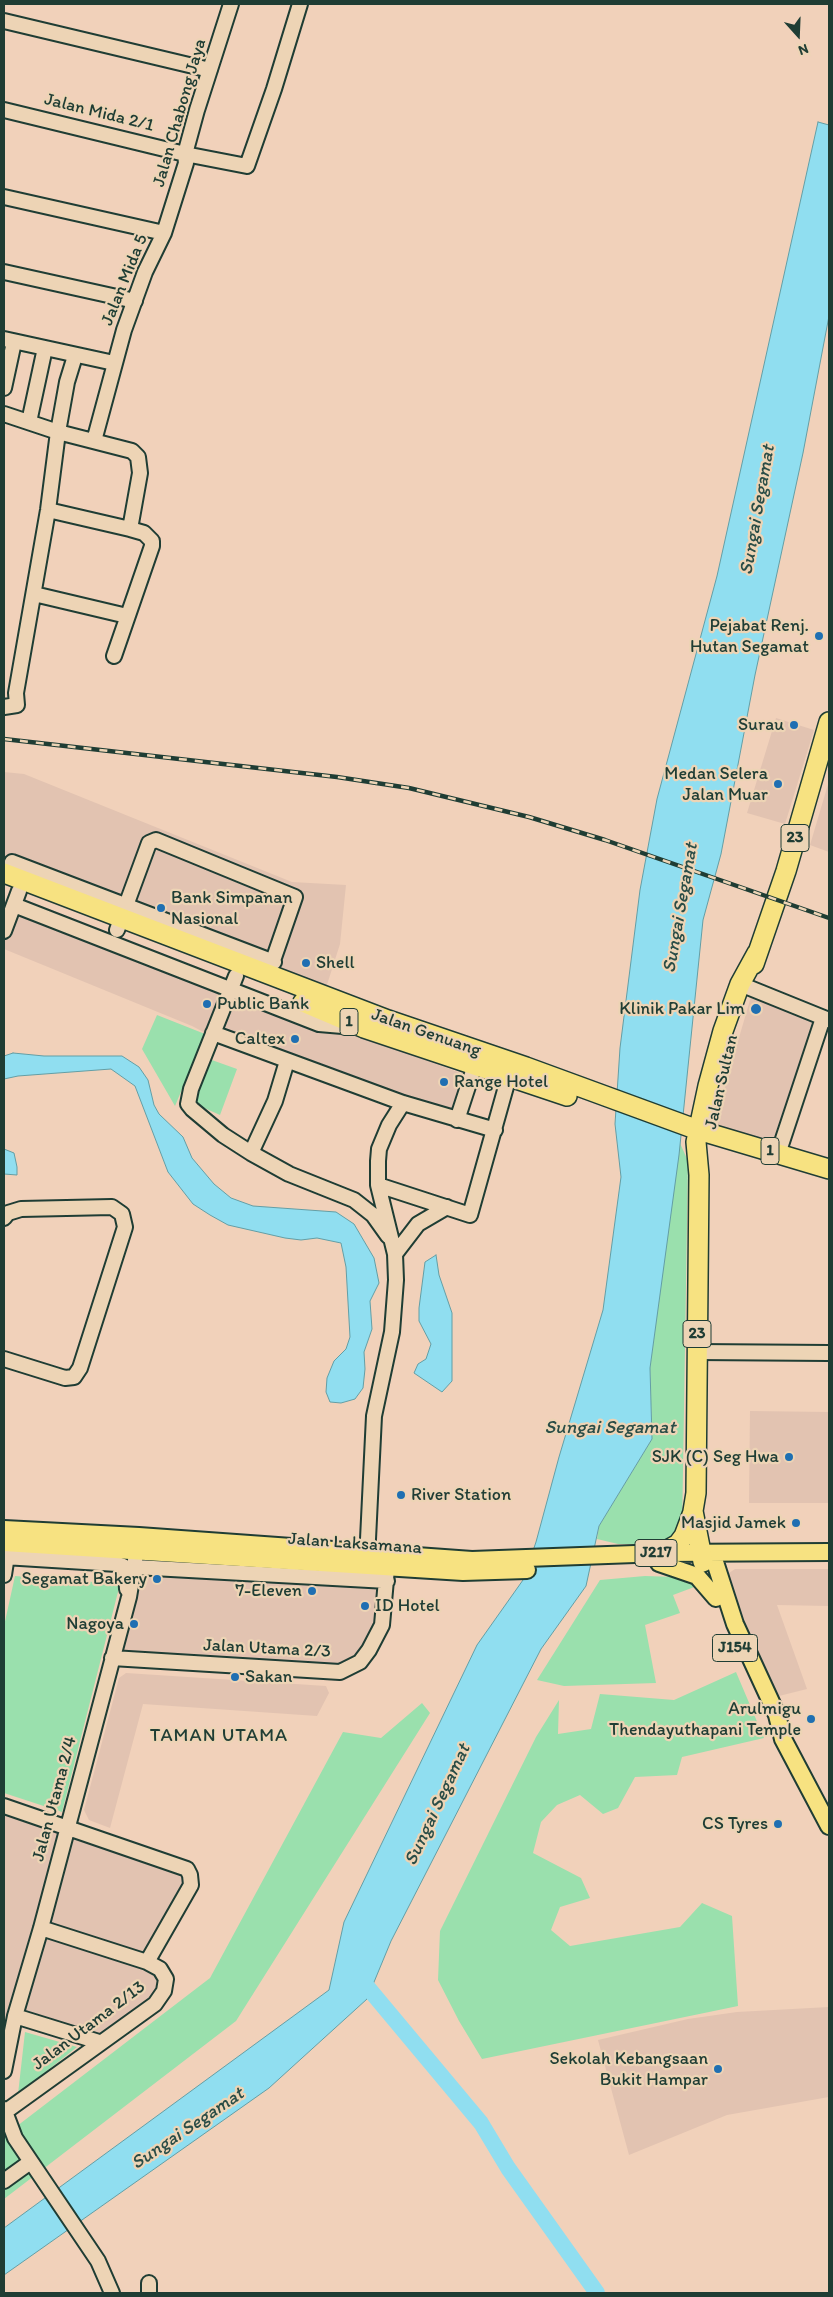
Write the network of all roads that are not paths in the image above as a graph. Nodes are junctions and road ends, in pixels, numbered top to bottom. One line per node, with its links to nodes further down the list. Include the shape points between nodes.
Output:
1 (231, 4): 4 (street, Jalan Chabong Jaya)
2 (300, 4): 6 (street, Jalan Mida 2/1, via 246,166)
3 (4, 21): 4 (street)
4 (210, 70): 6 (street, Jalan Chabong Jaya)
5 (4, 110): 6 (street, Jalan Mida 2/1)
6 (185, 154): 8 (street, Jalan Chabong Jaya, via 186,164)
7 (4, 197): 8 (street, Jalan Mida 5)
8 (164, 233): 10 (street, Jalan Mida 5)
9 (4, 272): 10 (street)
10 (134, 301): 14 (street, Jalan Mida 5)
11 (9, 340): 12 (street); 15 (street)
12 (45, 348): 13 (street); 17 (street)
13 (75, 356): 14 (street); 18 (street)
14 (114, 364): 19 (street, Jalan Mida 5)
15 (4, 388)
16 (4, 414): 17 (street)
17 (29, 422): 18 (street)
18 (58, 432): 19 (street); 20 (street)
19 (94, 442): 21 (street, via 132,451 138,457 140,473)
20 (48, 510): 21 (street); 22 (street)
21 (130, 529): 23 (street, via 150,537 152,546)
22 (34, 594): 23 (street); 25 (street, via 16,693)
23 (127, 616): 24 (street)
24 (114, 656)
25 (10, 706)
26 (829, 722): 32 (highway, Jalan Sultan / 23, via 786,871)
27 (10, 886): 28 (highway, Jalan Genuang / 1); 28 (street, via 12,862); 29 (street); 31 (street)
28 (121, 918): 30 (highway, Jalan Genuang / 1); 30 (street, via 149,843 156,840 293,894 296,901); 31 (highway, Jalan Genuang / 1)
29 (4, 931)
30 (271, 969): 34 (highway, Jalan Genuang / 1)
31 (233, 982): 34 (highway, Jalan Genuang / 1); 35 (street)
32 (744, 986): 33 (street); 44 (highway, Jalan Sultan / 23, via 723,1031)
33 (826, 1019): 46 (street)
34 (378, 1028): 36 (highway, Jalan Genuang / 1)
35 (213, 1033): 37 (street); 45 (street, via 188,1104 217,1130)
36 (421, 1040): 38 (highway, Jalan Genuang / 1); 40 (highway, Jalan Genuang / 1)
37 (287, 1061): 41 (street); 45 (street, via 275,1102)
38 (475, 1065): 39 (highway, Jalan Genuang / 1); 42 (street)
39 (509, 1076): 40 (highway, Jalan Genuang / 1); 43 (street)
40 (586, 1096): 44 (highway, Jalan Genuang / 1)
41 (403, 1103): 42 (street); 49 (street, via 379,1149)
42 (458, 1120): 43 (street)
43 (495, 1130): 51 (street, via 470,1215)
44 (697, 1136): 46 (highway, 1); 48 (highway, 1); 54 (highway, Jalan Sultan / 23)
45 (251, 1153): 50 (street, via 289,1174)
46 (778, 1154): 47 (highway, 1)
47 (829, 1169)
48 (829, 1181)
49 (379, 1189): 50 (street, via 375,1199); 51 (street); 53 (street, via 388,1218)
50 (354, 1200): 53 (street, via 373,1215)
51 (447, 1207): 53 (street, via 418,1224)
52 (4, 1218): 56 (street, via 21,1209 112,1207 122,1214 125,1227 80,1368 74,1376 65,1378)
53 (392, 1248): 64 (street, via 395,1308 374,1416)
54 (697, 1352): 55 (street); 57 (highway, Jalan Sultan / 23)
55 (829, 1353)
56 (4, 1359)
57 (695, 1502): 61 (highway, Jalan Sultan / 23, via 703,1509); 62 (highway, via 684,1536)
58 (6, 1543): 59 (main road, Jalan Laksamana); 67 (street); 68 (street, via 123,1566)
59 (138, 1543): 64 (main road, Jalan Laksamana); 65 (street, Jalan Utama 2/4)
60 (829, 1552): 61 (main road)
61 (708, 1557): 62 (main road, Jalan Laksamana); 63 (main road); 69 (main road, J154); 71 (main road, J154, via 777,1715)
62 (661, 1558): 66 (main road, Jalan Laksamana / J217); 69 (main road, via 697,1576)
63 (829, 1560)
64 (366, 1566): 65 (street); 66 (main road, Jalan Laksamana)
65 (135, 1567): 68 (street, Jalan Utama 2/4)
66 (387, 1567): 70 (street, Jalan Utama 2/3, via 382,1625 360,1662 340,1672)
67 (4, 1575)
68 (129, 1597): 70 (street, Jalan Utama 2/4)
69 (716, 1598): 71 (main road, J154, via 754,1692 769,1720)
70 (112, 1658): 74 (street, Jalan Utama 2/4)
71 (779, 1728): 73 (main road, J154)
72 (4, 1806): 74 (street)
73 (829, 1826)
74 (66, 1828): 75 (street, Jalan Utama 2/4); 76 (street, via 187,1869 191,1885)
75 (41, 1928): 76 (street); 77 (street, Jalan Utama 2/4)
76 (147, 1962): 78 (street, Jalan Utama 2/13, via 160,1969 166,1979 164,1991 155,2004)
77 (15, 2016): 78 (street); 79 (street, Jalan Utama 2/4)
78 (99, 2042): 80 (street, Jalan Utama 2/13)
79 (4, 2071)
80 (5, 2118): 81 (street)
81 (32, 2166): 82 (street); 83 (street, via 98,2261)
82 (4, 2181)
83 (112, 2293)

